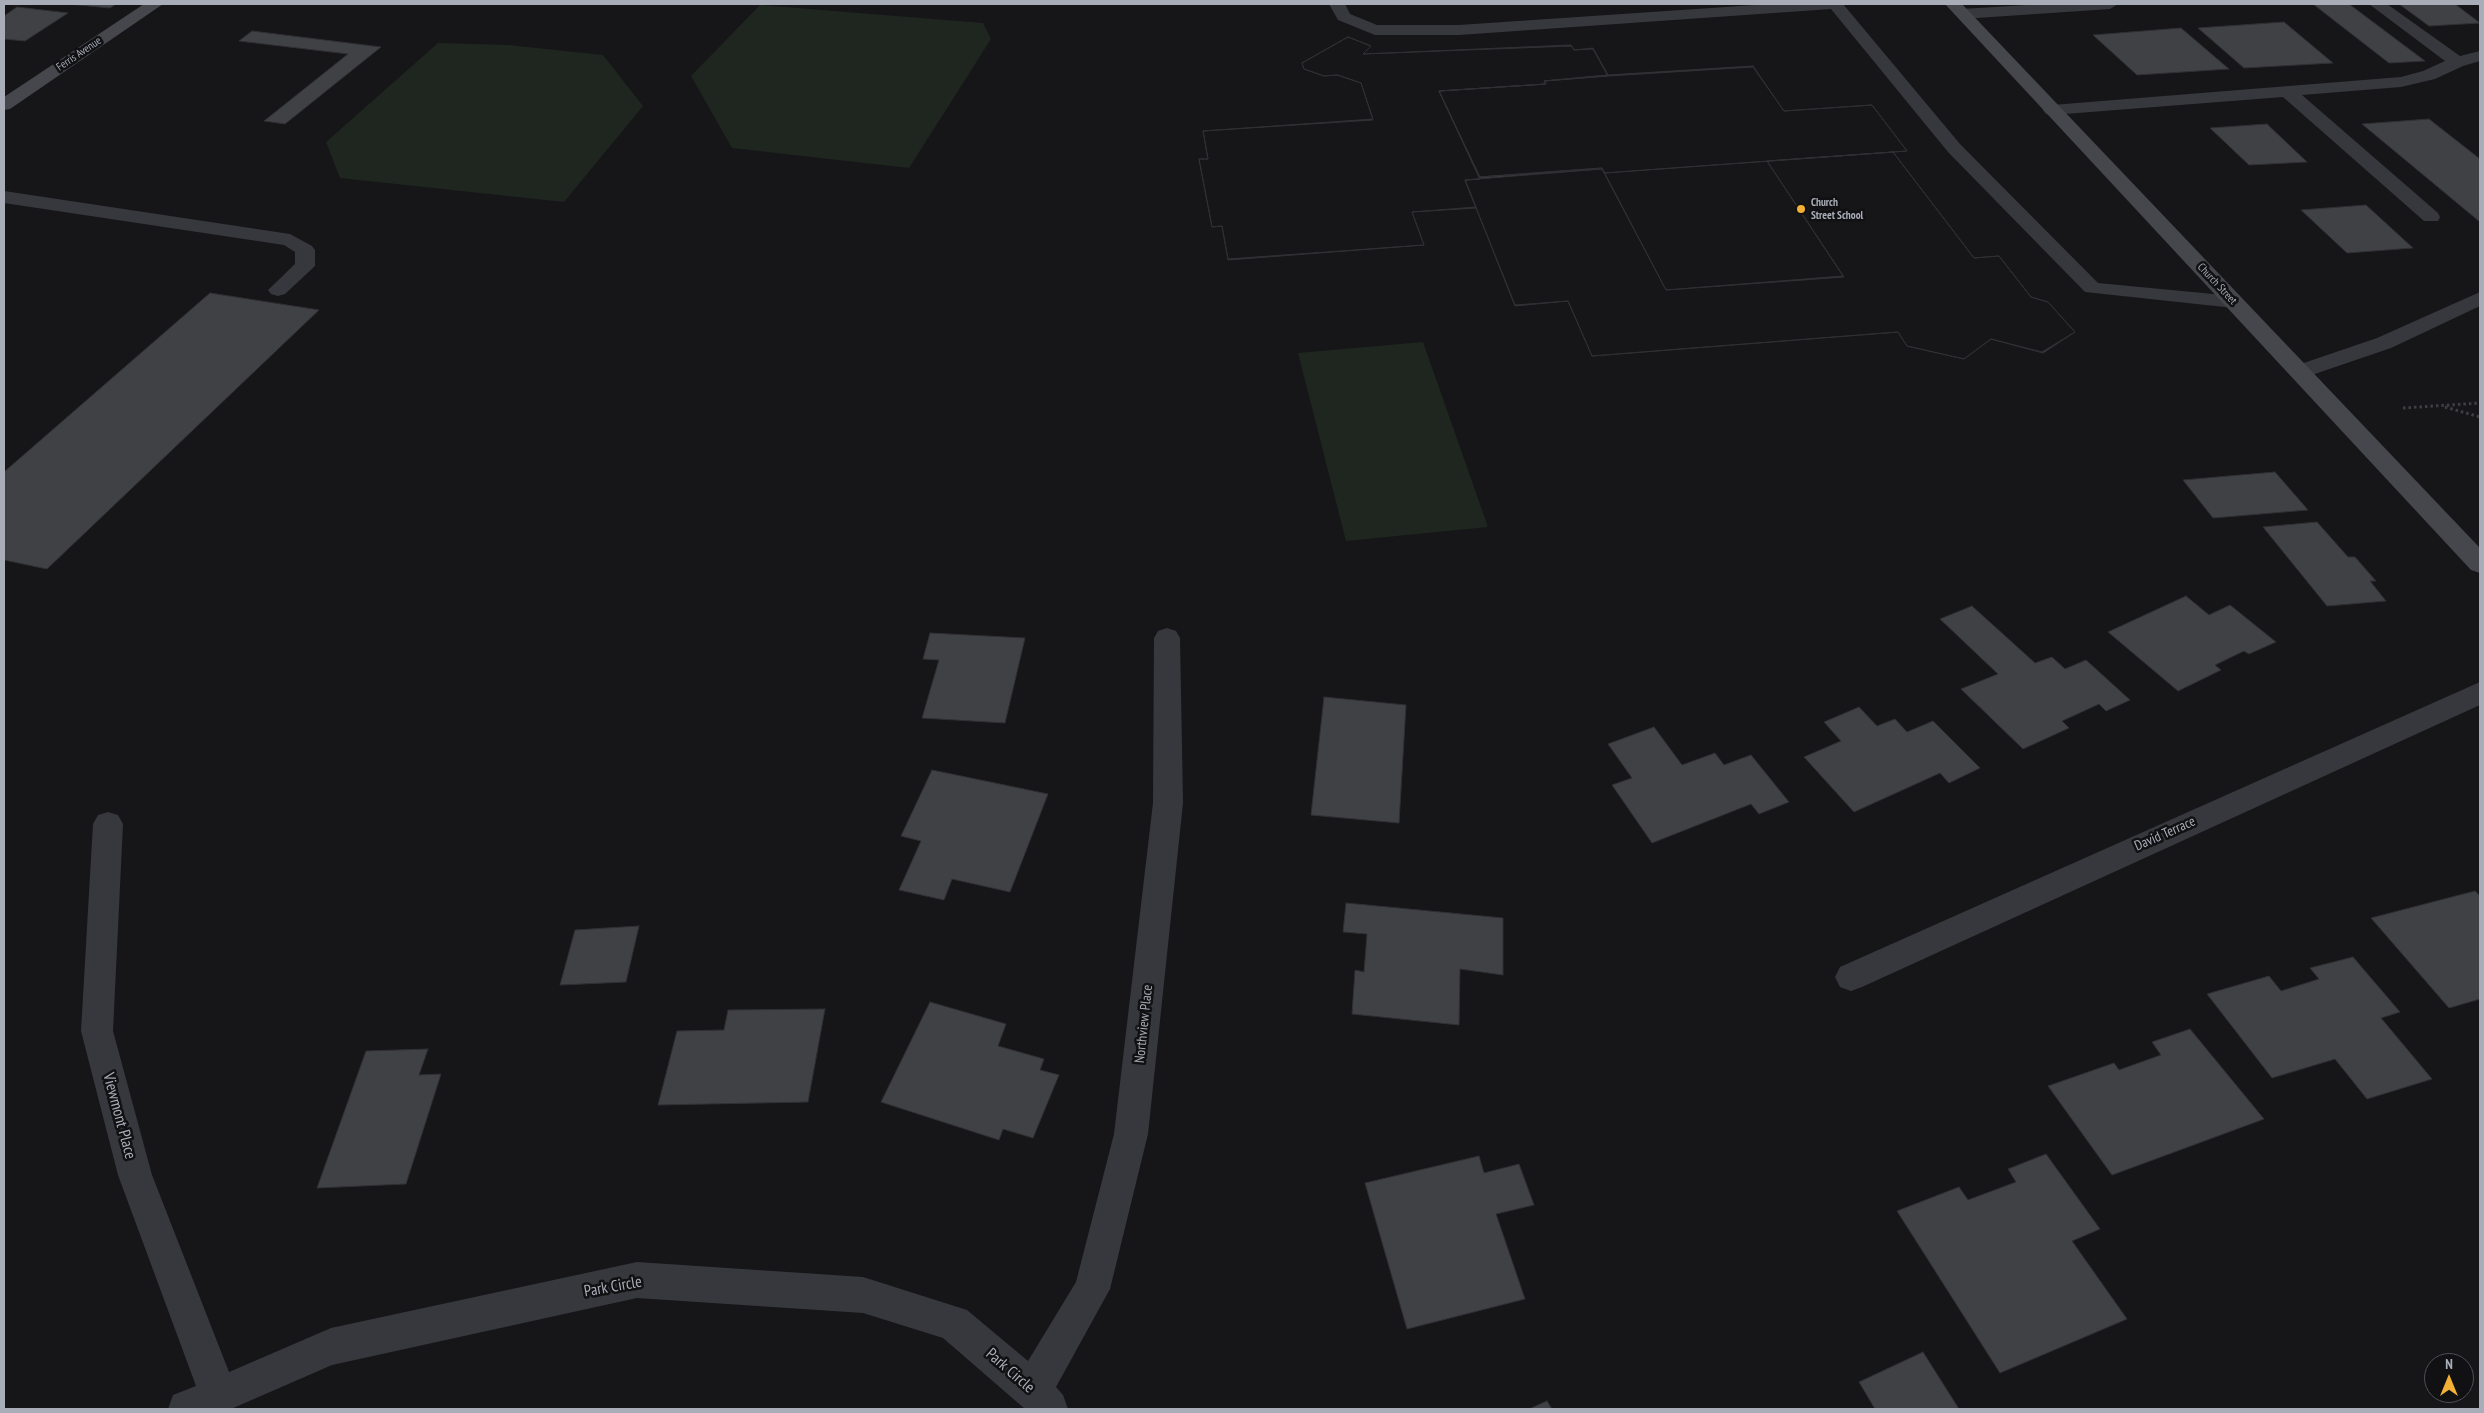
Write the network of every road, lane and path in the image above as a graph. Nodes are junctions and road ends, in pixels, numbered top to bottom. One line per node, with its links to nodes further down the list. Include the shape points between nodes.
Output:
1 (155, 4): 12 (street, Ferris Avenue)
2 (1337, 4): 8 (lane, via 1344,17 1375,30 1458,30)
3 (1593, 4): 8 (lane)
4 (1835, 4): 8 (lane); 18 (lane, via 1954,148 2092,288)
5 (2110, 4): 7 (lane)
6 (2377, 4): 10 (lane)
7 (1957, 9): 13 (street, Church Street)
8 (1601, 20)
9 (2480, 56): 10 (lane)
10 (2458, 62): 11 (lane, via 2401,82)
11 (2286, 90): 13 (lane); 15 (lane)
12 (4, 105)
13 (2052, 110): 18 (street, Church Street)
14 (4, 197): 16 (lane, via 290,240 305,250 305,266)
15 (2431, 217)
16 (278, 290)
17 (2480, 298): 19 (lane, via 2384,342)
18 (2234, 302): 19 (street, Church Street)
19 (2300, 372): 24 (street, Church Street)
20 (2480, 402): 21 (path)
21 (2442, 407): 22 (path); 23 (path)
22 (2403, 408)
23 (2480, 417)
24 (2480, 564)
25 (1167, 638): 30 (street, Northview Place, via 1168,803 1131,1134 1092,1289)
26 (2480, 692): 28 (street, David Terrace)
27 (108, 824): 29 (street, Viewmont Place, via 97,1031 135,1175)
28 (1851, 977)
29 (220, 1395): 30 (street, Park Circle, via 331,1346 637,1280 863,1294 954,1323); 31 (street, Park Circle)
30 (1041, 1399)
31 (187, 1409)

